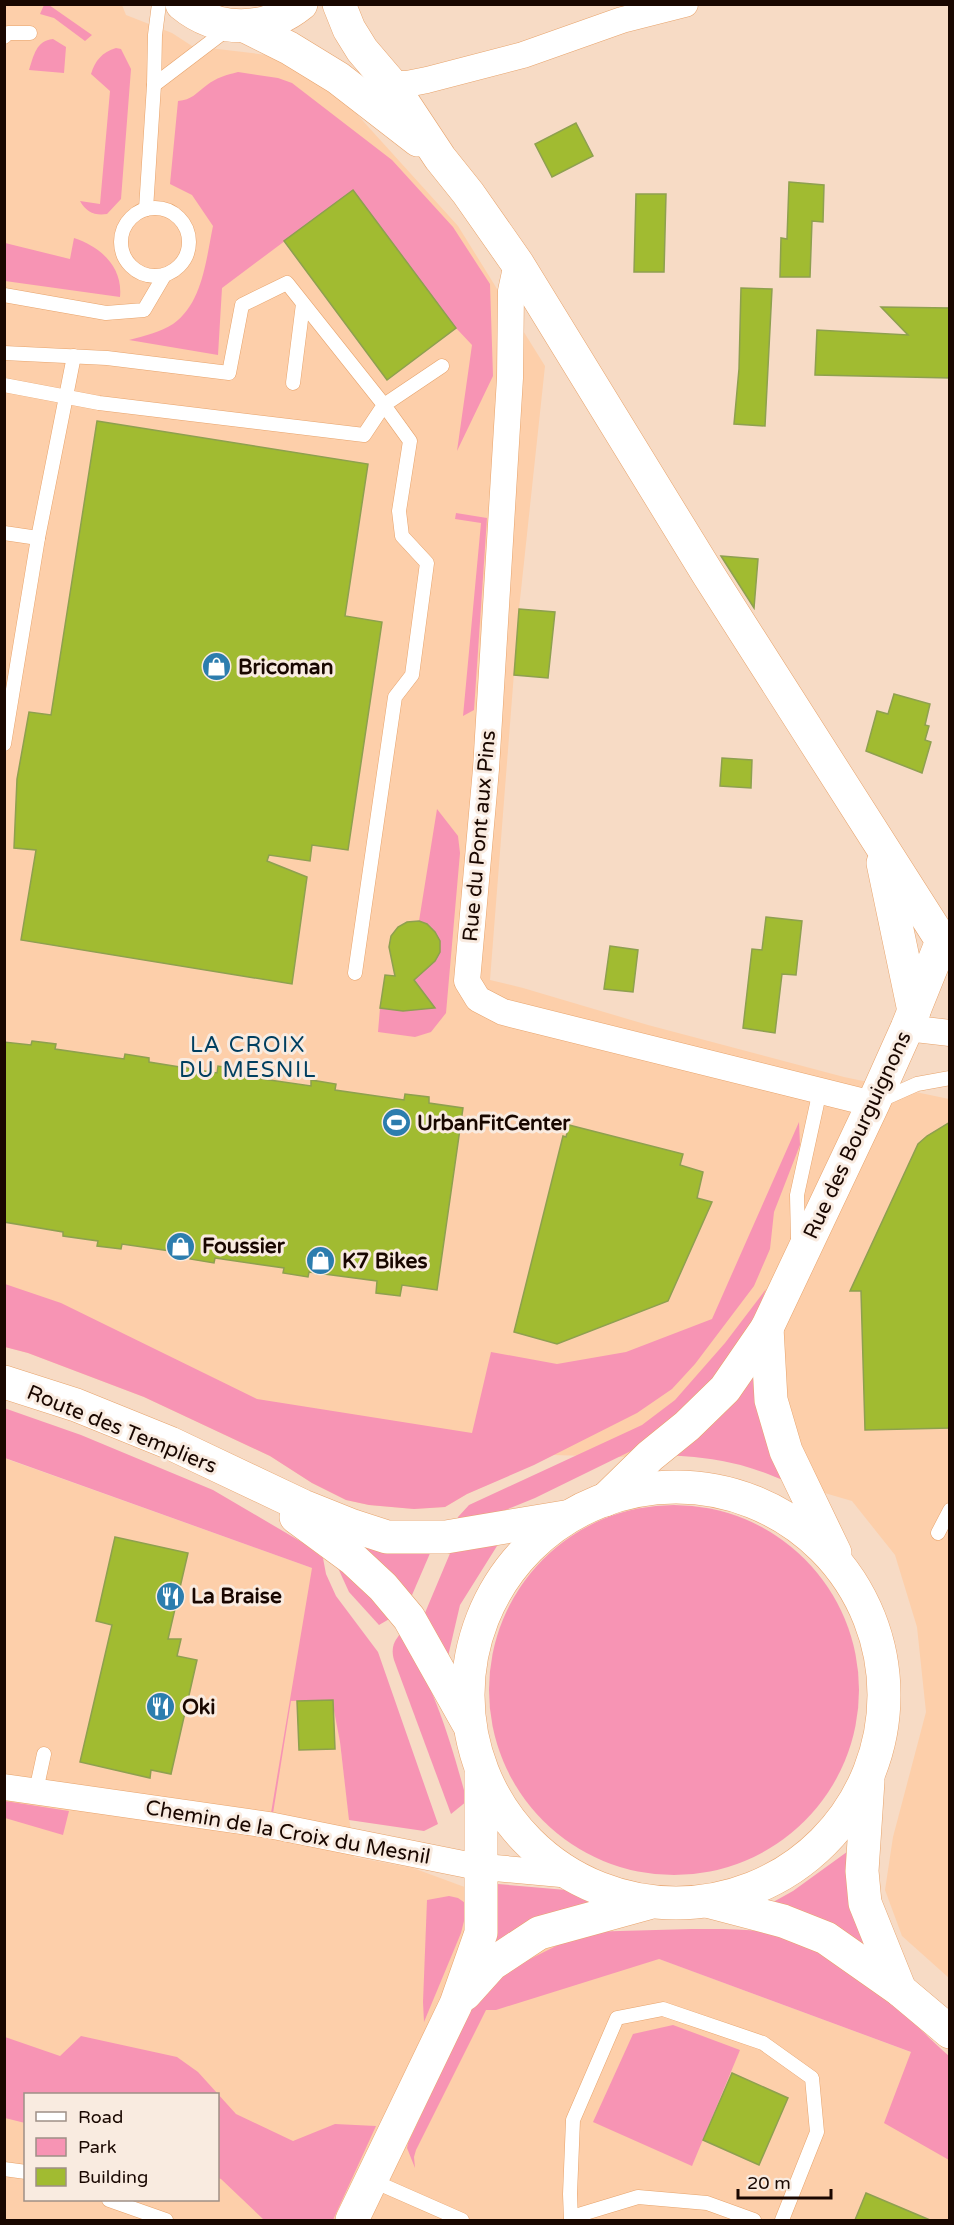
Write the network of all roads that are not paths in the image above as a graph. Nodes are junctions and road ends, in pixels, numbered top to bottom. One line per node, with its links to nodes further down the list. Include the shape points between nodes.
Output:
1 (159, 4): 11 (lane)
2 (182, 4): 7 (street, via 192,13 222,25)
3 (301, 4): 7 (street, via 264,24)
4 (339, 4): 10 (street, via 362,51)
5 (685, 4): 6 (street)
6 (622, 12): 10 (street, via 522,55 427,80)
7 (239, 26): 11 (lane); 12 (street, via 290,48 338,78)
8 (30, 33): 9 (lane, via 8,33)
9 (4, 37)
10 (392, 84): 12 (street)
11 (154, 85): 13 (lane)
12 (440, 158): 14 (street)
13 (147, 209): 15 (lane, via 157,208 177,216 188,233 187,255 182,264); 15 (lane, via 129,220 121,239 122,250 133,268 142,274)
14 (517, 263): 28 (street); 34 (street, Rue du Pont aux Pins, via 511,291 510,378 486,769 467,981 478,999 503,1012)
15 (164, 276): 16 (lane, via 144,309 106,313)
16 (4, 295)
17 (303, 304): 19 (lane, via 287,283 242,305 229,373); 21 (lane); 24 (lane)
18 (4, 353): 19 (lane)
19 (74, 356): 23 (lane)
20 (442, 366): 24 (lane)
21 (293, 383)
22 (4, 385): 23 (lane)
23 (65, 397): 24 (lane, via 364,435); 26 (lane)
24 (384, 405): 30 (lane, via 410,441 399,511 402,536 427,563 412,675 395,697)
25 (4, 533): 26 (lane)
26 (38, 538): 27 (lane)
27 (4, 744)
28 (880, 846): 29 (street); 31 (street)
29 (947, 939): 31 (street, Rue des Bourguignons)
30 (355, 973)
31 (910, 1020): 32 (street); 35 (street, Rue des Bourguignons)
32 (950, 1033)
33 (950, 1078): 35 (lane, via 917,1083)
34 (820, 1090): 35 (street, Rue du Pont aux Pins); 36 (lane, via 796,1195)
35 (873, 1104): 36 (street, Rue des Bourguignons)
36 (799, 1259): 37 (street, Rue des Bourguignons)
37 (767, 1328): 40 (street, Rue des Bourguignons, via 725,1389); 44 (street, via 771,1400 786,1451)
38 (4, 1382): 39 (street, Route des Templiers, via 76,1405 170,1443)
39 (239, 1478): 42 (street, Route des Templiers, via 387,1537 446,1537); 45 (street, Route des Templiers, via 324,1536 383,1587 409,1618)
40 (605, 1500): 42 (street); 44 (street, via 648,1489 692,1488 735,1496 776,1512 812,1537)
41 (950, 1510): 43 (lane)
42 (569, 1517): 45 (street, via 536,1541 508,1572 488,1607 474,1645 468,1686)
43 (938, 1533)
44 (842, 1569): 48 (street, via 862,1599 884,1669 881,1733)
45 (470, 1727): 47 (street)
46 (44, 1754): 50 (lane)
47 (481, 1768): 51 (street); 52 (street, via 517,1829)
48 (868, 1777): 53 (street, via 842,1822 804,1860 758,1886); 55 (street, via 862,1871 865,1903)
49 (4, 1787): 50 (street, Chemin de la Croix du Mesnil)
50 (36, 1791): 51 (street, Chemin de la Croix du Mesnil, via 269,1825)
51 (482, 1867): 52 (street, Chemin de la Croix du Mesnil); 56 (street, via 481,1933)
52 (572, 1875): 54 (street, via 612,1893)
53 (707, 1901): 54 (street); 55 (street, via 783,1921 825,1938)
54 (654, 1902): 56 (street, via 539,1933 492,1964)
55 (900, 1990): 57 (street)
56 (456, 2004): 60 (street)
57 (950, 2032)
58 (4, 2169): 59 (lane)
59 (24, 2172)
60 (371, 2180): 64 (street); 65 (lane)
61 (114, 2201): 63 (lane)
62 (572, 2219): 66 (lane, via 638,2197 707,2202); 67 (lane, via 573,2120 617,2018 663,2009 763,2043 812,2078 817,2133)
63 (166, 2220)
64 (352, 2220)
65 (462, 2220)
66 (754, 2220)
67 (782, 2220)

